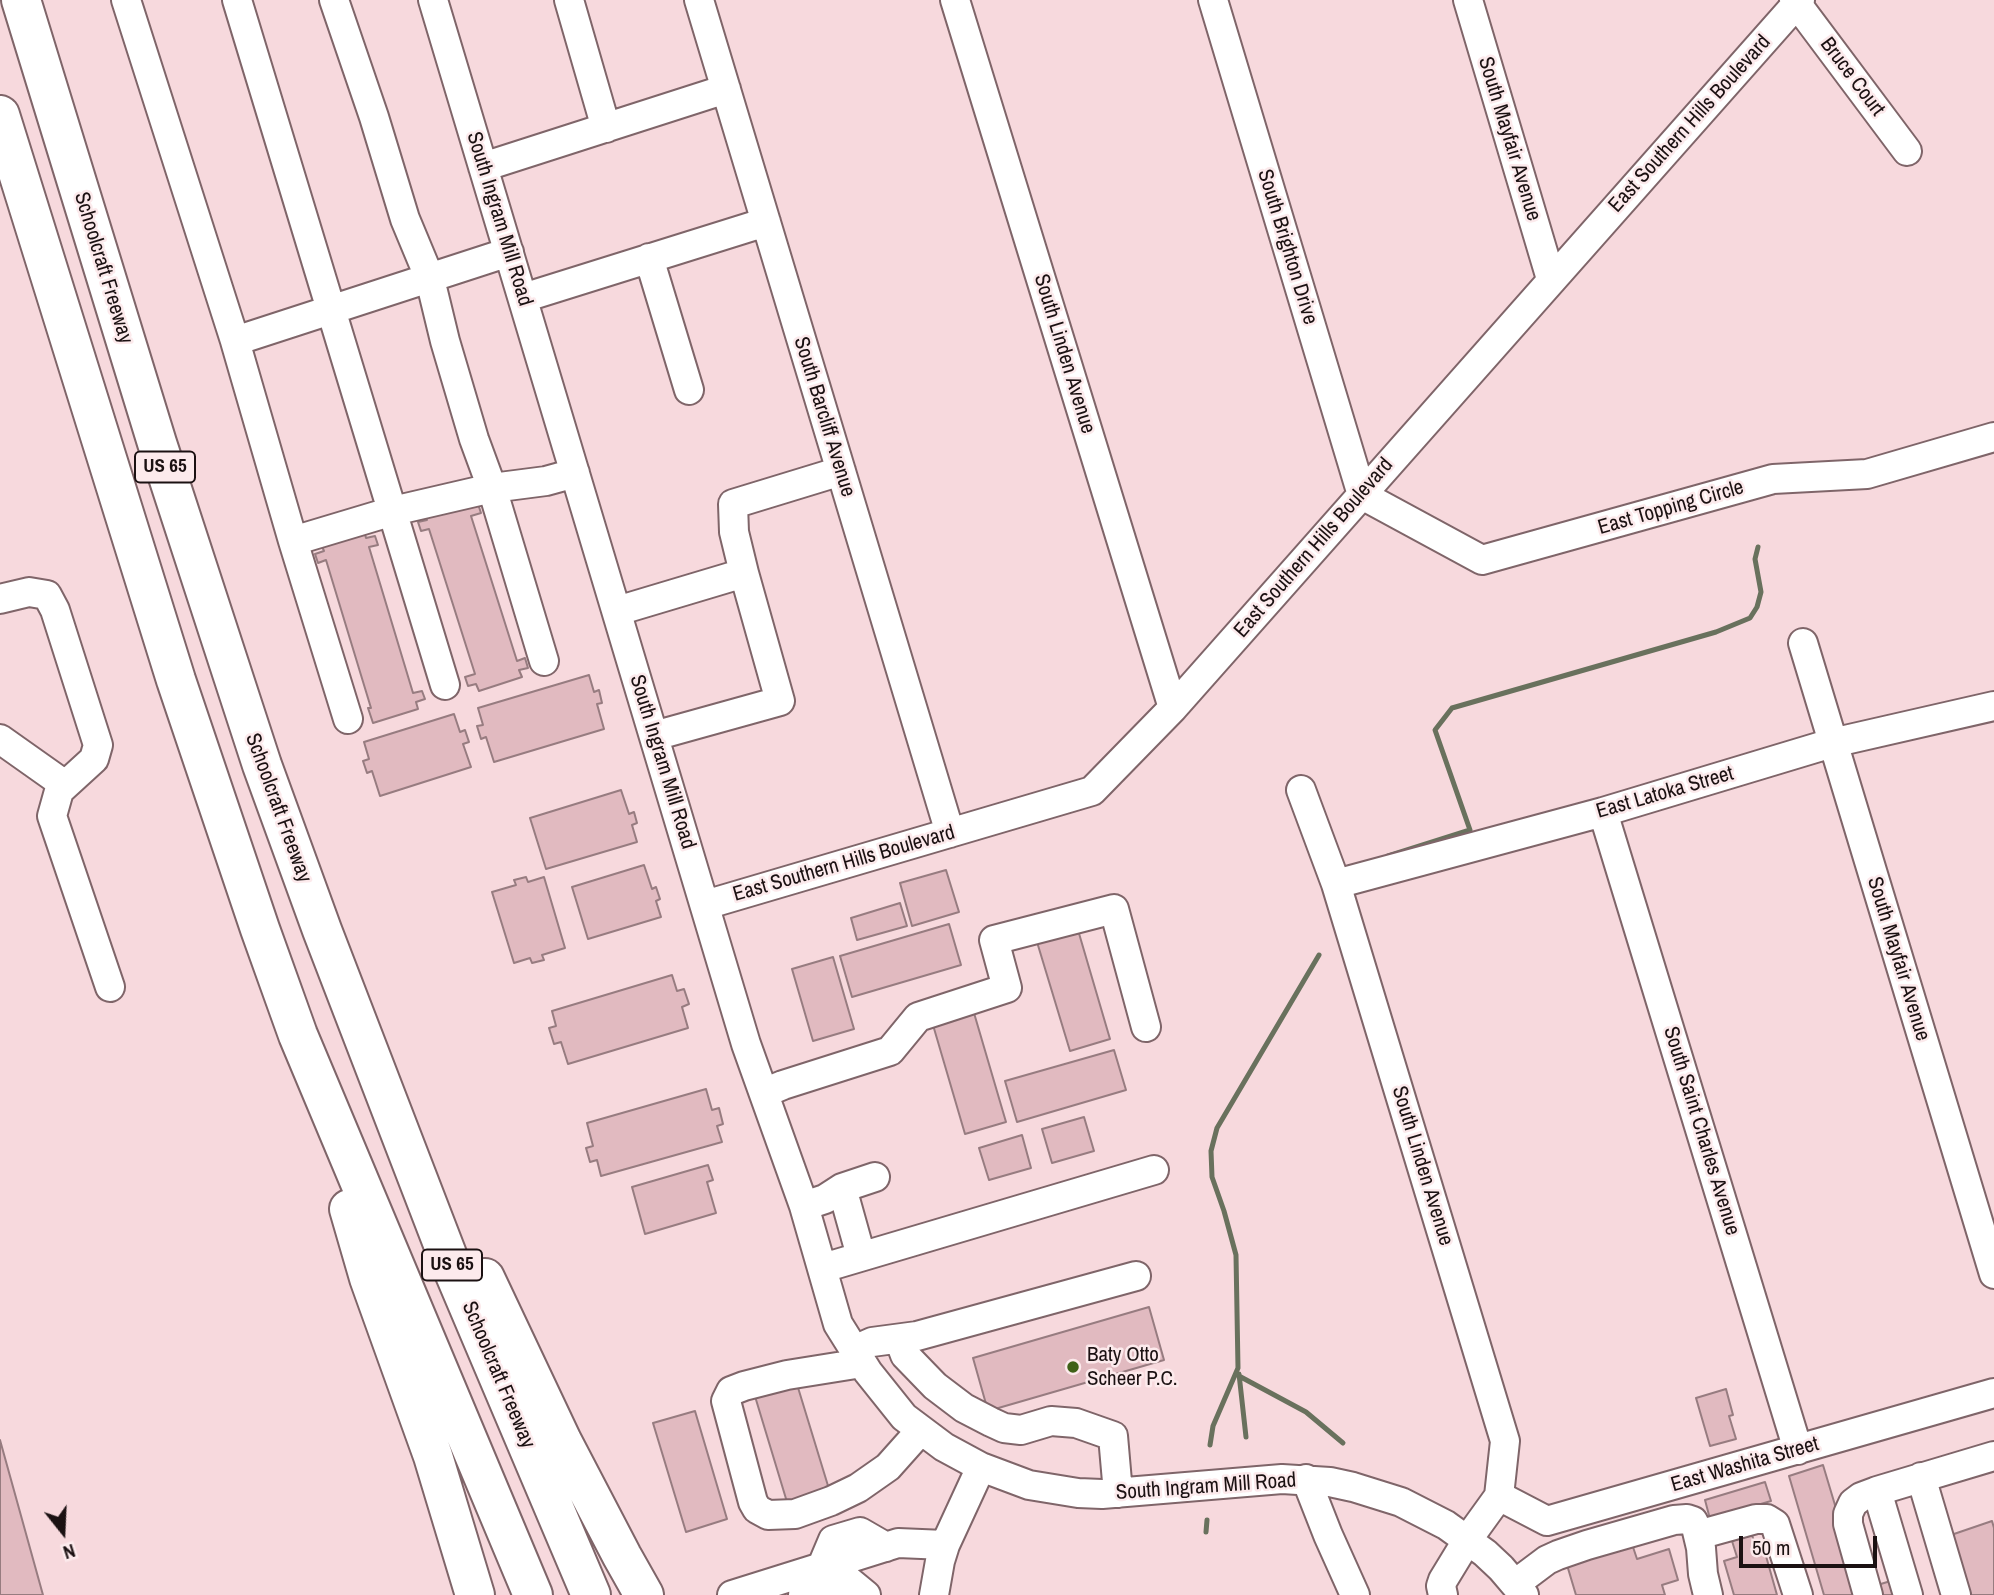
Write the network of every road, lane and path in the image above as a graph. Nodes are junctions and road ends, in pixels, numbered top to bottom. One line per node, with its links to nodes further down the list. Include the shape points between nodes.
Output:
1 (21, 0): 53 (highway, Schoolcraft Freeway / US 65, via 228,664)
2 (125, 0): 24 (street)
3 (237, 0): 23 (street)
4 (334, 0): 20 (street, via 405,219)
5 (433, 0): 16 (street, South Ingram Mill Road)
6 (569, 0): 14 (street)
7 (699, 0): 12 (street, South Barcliff Avenue)
8 (955, 0): 40 (street, South Linden Avenue)
9 (1213, 0): 30 (street, South Brighton Drive)
10 (1468, 0): 21 (street, South Mayfair Avenue)
11 (1797, 1): 15 (street, Bruce Court); 21 (street, East Southern Hills Boulevard)
12 (726, 89): 14 (street); 17 (street, South Barcliff Avenue)
13 (0, 115): 56 (highway, US 65, via 197,746)
14 (606, 128): 16 (street)
15 (1907, 151)
16 (483, 167): 18 (street, South Ingram Mill Road)
17 (766, 222): 19 (street); 27 (street, South Barcliff Avenue)
18 (509, 252): 20 (street); 22 (street, South Ingram Mill Road)
19 (649, 258): 22 (street); 25 (street)
20 (430, 279): 23 (street); 29 (street)
21 (1551, 279): 30 (street, East Southern Hills Boulevard)
22 (523, 298): 28 (street, South Ingram Mill Road)
23 (331, 309): 24 (street); 31 (street)
24 (235, 341): 32 (street)
25 (689, 390)
26 (1994, 437): 30 (street, East Topping Circle, via 1867,474 1773,479 1482,560)
27 (841, 471): 33 (street, via 733,503 734,532); 50 (street, South Barcliff Avenue)
28 (575, 473): 29 (street); 35 (street, South Ingram Mill Road)
29 (492, 488): 31 (street); 37 (street)
30 (1362, 495): 40 (street, East Southern Hills Boulevard)
31 (393, 511): 32 (street); 38 (street)
32 (293, 541): 42 (street)
33 (744, 573): 35 (street); 44 (street, via 780,701)
34 (0, 599): 47 (street, via 29,592 47,595 55,610 98,746 94,759)
35 (617, 611): 44 (street, South Ingram Mill Road)
36 (1803, 643): 46 (street, South Mayfair Avenue)
37 (544, 662)
38 (445, 685)
39 (1994, 705): 46 (street, East Latoka Street)
40 (1173, 708): 50 (street, East Southern Hills Boulevard, via 1092,792)
41 (0, 717): 43 (street)
42 (348, 719)
43 (0, 733)
44 (654, 736): 52 (street, South Ingram Mill Road)
45 (0, 739): 47 (street)
46 (1832, 743): 49 (street, East Latoka Street); 64 (street, South Mayfair Avenue)
47 (65, 785): 54 (street, via 59,790 52,816)
48 (1301, 790): 51 (street, South Linden Avenue)
49 (1603, 812): 51 (street, East Latoka Street); 70 (street, South Saint Charles Avenue)
50 (950, 833): 52 (street, East Southern Hills Boulevard)
51 (1336, 884): 77 (street, South Linden Avenue, via 1505,1441)
52 (705, 905): 57 (street, South Ingram Mill Road)
53 (322, 930): 85 (highway, Schoolcraft Freeway / US 65, via 452,1265); 86 (highway, via 562,1441)
54 (110, 988)
55 (1146, 1027): 57 (street, via 1114,909 994,940 1007,988 918,1017 890,1051)
56 (298, 1035): 83 (highway, via 369,1278 433,1455); 84 (highway, US 65)
57 (764, 1093): 61 (street, South Ingram Mill Road)
58 (1154, 1170): 62 (street)
59 (875, 1177): 60 (street)
60 (842, 1188): 61 (street); 62 (street)
61 (804, 1206): 63 (street, South Ingram Mill Road)
62 (861, 1256): 63 (street)
63 (823, 1268): 67 (street, South Ingram Mill Road, via 838,1324)
64 (1994, 1275)
65 (1136, 1276): 66 (street)
66 (899, 1339): 67 (street, via 872,1342); 76 (street, via 905,1355 935,1386 990,1422 1021,1430 1051,1421 1076,1423 1113,1436)
67 (858, 1357): 69 (street, South Ingram Mill Road, via 904,1417); 69 (street, via 731,1391 726,1401 757,1509 768,1515 795,1514 858,1488 887,1467)
68 (1994, 1393): 70 (street, East Washita Street)
69 (921, 1430): 72 (street, South Ingram Mill Road)
70 (1798, 1450): 77 (street, East Washita Street, via 1548,1521)
71 (1993, 1459): 73 (street)
72 (981, 1467): 76 (street, South Ingram Mill Road, via 1054,1490); 80 (street)
73 (1921, 1477): 75 (street); 96 (street)
74 (1306, 1479): 76 (street, South Ingram Mill Road); 79 (street, South Ingram Mill Road, via 1401,1502); 90 (street)
75 (1877, 1491): 94 (street, via 1853,1503 1848,1514); 95 (street)
76 (1118, 1493)
77 (1499, 1496): 79 (street, South Linden Avenue)
78 (1698, 1535): 82 (street, via 1693,1521 1674,1520 1587,1545 1547,1560); 92 (street); 93 (street, via 1767,1519 1775,1524)
79 (1468, 1539): 82 (street, South Ingram Mill Road); 91 (street, South Linden Avenue, via 1443,1580)
80 (945, 1545): 81 (street, via 898,1543); 89 (street)
81 (845, 1575): 87 (street); 88 (street)
82 (1520, 1589)
83 (475, 1595)
84 (533, 1595)
85 (592, 1595)
86 (644, 1595)
87 (732, 1595)
88 (803, 1595)
89 (934, 1595)
90 (1355, 1595)
91 (1443, 1595)
92 (1708, 1595)
93 (1798, 1595)
94 (1868, 1595)
95 (1908, 1595)
96 (1956, 1595)

